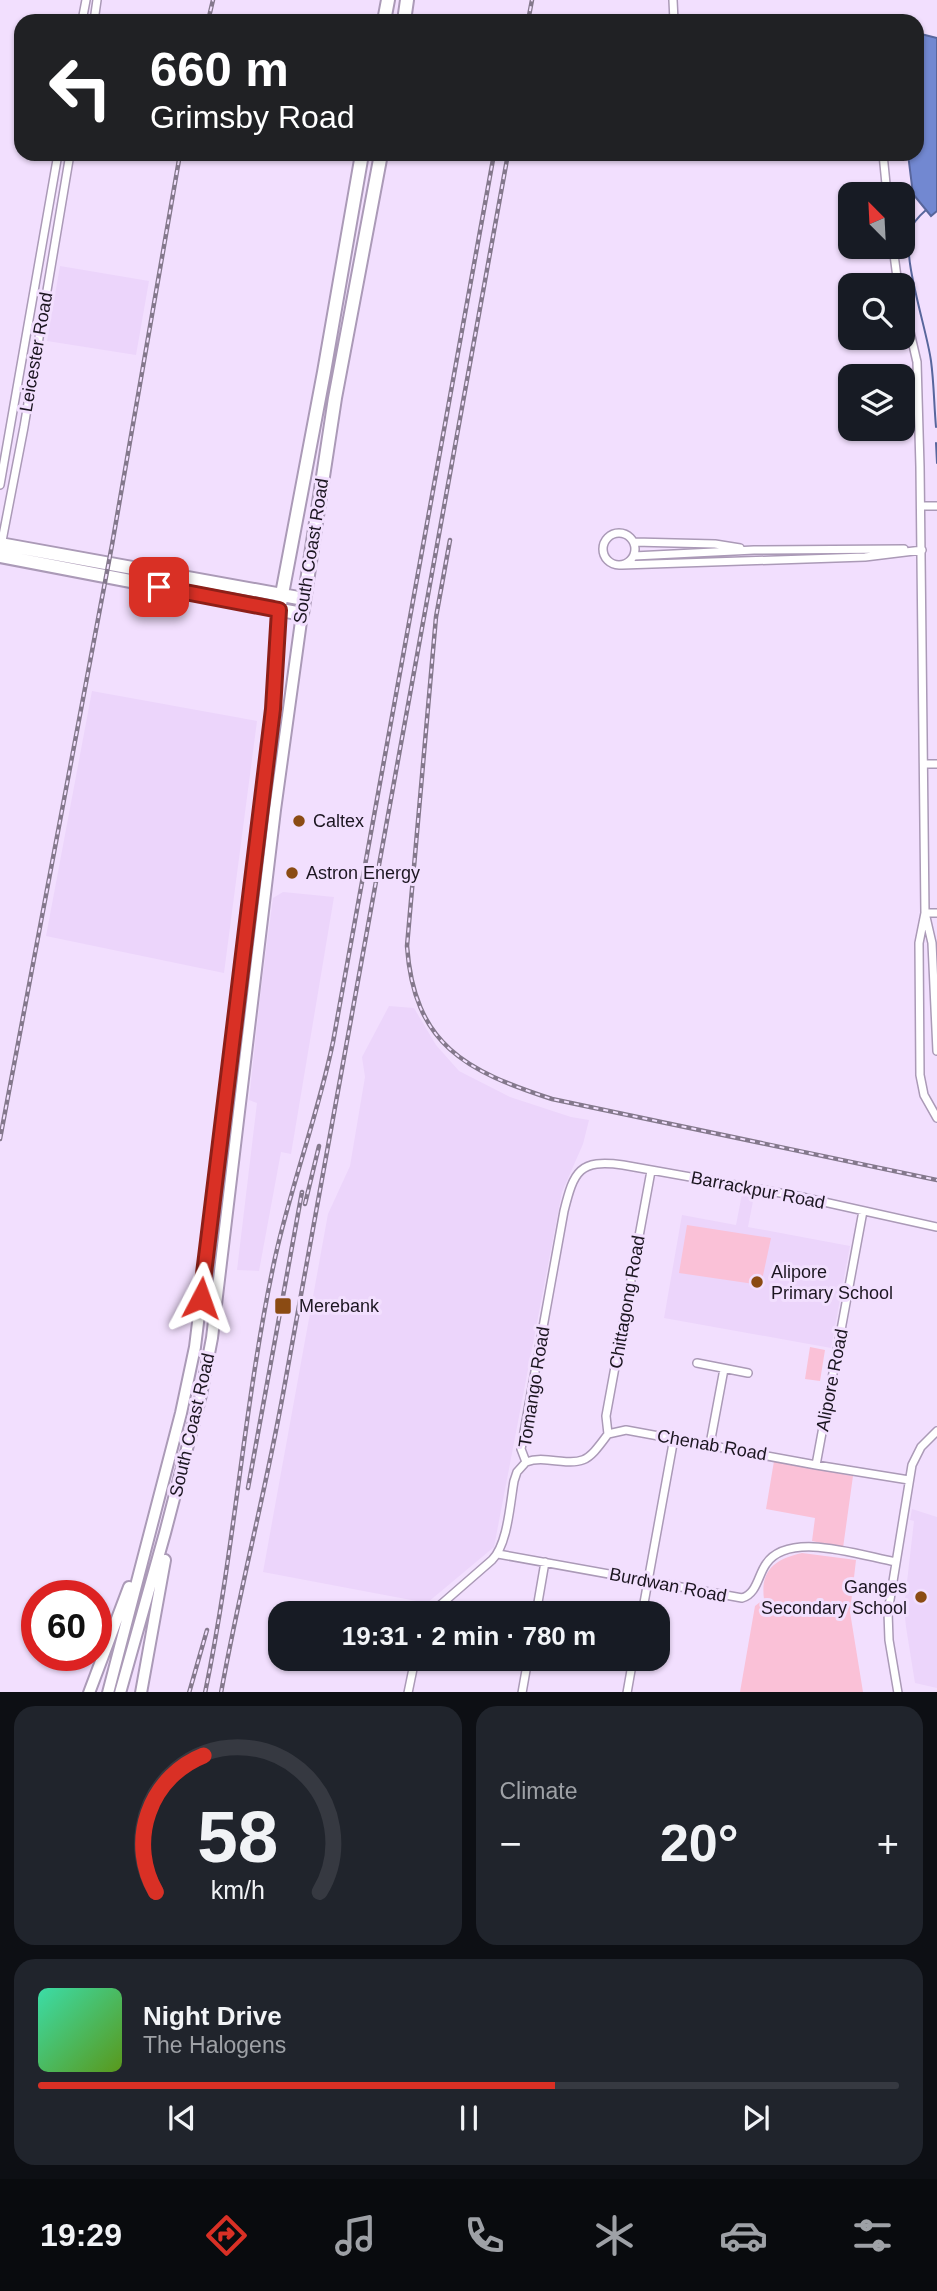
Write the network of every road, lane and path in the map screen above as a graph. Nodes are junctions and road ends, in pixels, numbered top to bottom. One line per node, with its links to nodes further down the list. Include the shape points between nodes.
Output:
1 (57, 161): 8 (street, Leicester Road)
2 (69, 161): 9 (street, Leicester Road)
3 (361, 161): 19 (highway, South Coast Road)
4 (380, 161): 20 (highway, South Coast Road, via 335,398)
5 (884, 161): 6 (street)
6 (886, 182)
7 (914, 350): 11 (street)
8 (9, 435): 9 (street); 10 (street, Leicester Road)
9 (22, 437): 14 (street, Leicester Road)
10 (0, 485)
11 (921, 506): 12 (street); 16 (street)
12 (937, 506)
13 (634, 542): 15 (street); 17 (street); 18 (street, via 620,532 606,540 603,550 607,559)
14 (0, 549): 19 (highway); 21 (highway)
15 (754, 550): 16 (street); 17 (street)
16 (922, 550): 18 (street, via 865,557); 25 (street)
17 (634, 556): 18 (street)
18 (622, 565)
19 (281, 595): 20 (highway); 21 (highway, South Coast Road)
20 (304, 599): 22 (highway, South Coast Road)
21 (279, 610): 22 (highway); 23 (main road, South Coast Road)
22 (302, 614): 24 (main road, South Coast Road)
23 (275, 681): 24 (main road); 27 (main road, South Coast Road)
24 (292, 683): 28 (main road, South Coast Road)
25 (925, 764): 26 (street); 30 (street)
26 (937, 764)
27 (259, 825): 28 (main road); 29 (main road, South Coast Road)
28 (273, 829): 32 (main road, South Coast Road)
29 (248, 913): 32 (main road); 33 (main road, South Coast Road)
30 (925, 913): 31 (street); 37 (street, via 932,943); 40 (street, via 919,943 920,1075 924,1095)
31 (937, 913)
32 (263, 915): 34 (main road, South Coast Road)
33 (241, 971): 34 (main road); 35 (main road, South Coast Road)
34 (256, 972): 36 (main road, South Coast Road)
35 (236, 1005): 36 (main road); 38 (main road, South Coast Road)
36 (252, 1006): 39 (main road, South Coast Road)
37 (937, 1051)
38 (225, 1096): 39 (main road); 45 (main road, South Coast Road)
39 (241, 1098): 46 (main road, South Coast Road)
40 (937, 1118)
41 (580, 1171): 42 (street, Barrackpur Road, via 604,1162); 56 (street, Tomango Road, via 570,1186 560,1230 522,1449)
42 (651, 1171): 43 (street, Barrackpur Road); 51 (street, Chittagong Road, via 606,1416)
43 (863, 1211): 44 (street, Barrackpur Road); 57 (street, Alipore Road)
44 (937, 1227)
45 (204, 1268): 46 (main road); 54 (main road, South Coast Road, via 193,1358)
46 (220, 1270): 55 (main road, South Coast Road, via 208,1360)
47 (697, 1363): 48 (street)
48 (724, 1369): 49 (street); 53 (street)
49 (748, 1373)
50 (937, 1431): 58 (street, via 916,1455)
51 (608, 1434): 52 (street, Chenab Road, via 626,1430); 56 (street, via 583,1461)
52 (674, 1438): 53 (street, Chenab Road); 64 (street)
53 (710, 1444): 57 (street, Chenab Road)
54 (170, 1453): 55 (main road); 60 (main road, South Coast Road)
55 (185, 1456): 59 (main road, South Coast Road)
56 (526, 1462): 61 (street, Tomango Road, via 514,1481)
57 (816, 1465): 58 (street, Chenab Road)
58 (909, 1480): 63 (street)
59 (165, 1533): 73 (main road, South Coast Road); 74 (main road, via 166,1552)
60 (147, 1542): 71 (main road); 72 (main road, South Coast Road)
61 (498, 1554): 62 (street, Burdwan Road); 65 (street)
62 (545, 1562): 64 (street, Burdwan Road); 66 (street)
63 (896, 1562): 64 (street, Burdwan Road, via 813,1546 789,1548 768,1561 751,1593 742,1598); 78 (street, via 888,1612)
64 (648, 1581): 67 (street)
65 (445, 1601)
66 (538, 1601)
67 (644, 1601)
68 (412, 1671): 75 (street)
69 (526, 1671): 76 (street)
70 (631, 1671): 77 (street)
71 (89, 1692)
72 (108, 1692)
73 (120, 1692)
74 (141, 1692)
75 (408, 1692)
76 (522, 1692)
77 (627, 1692)
78 (898, 1692)

